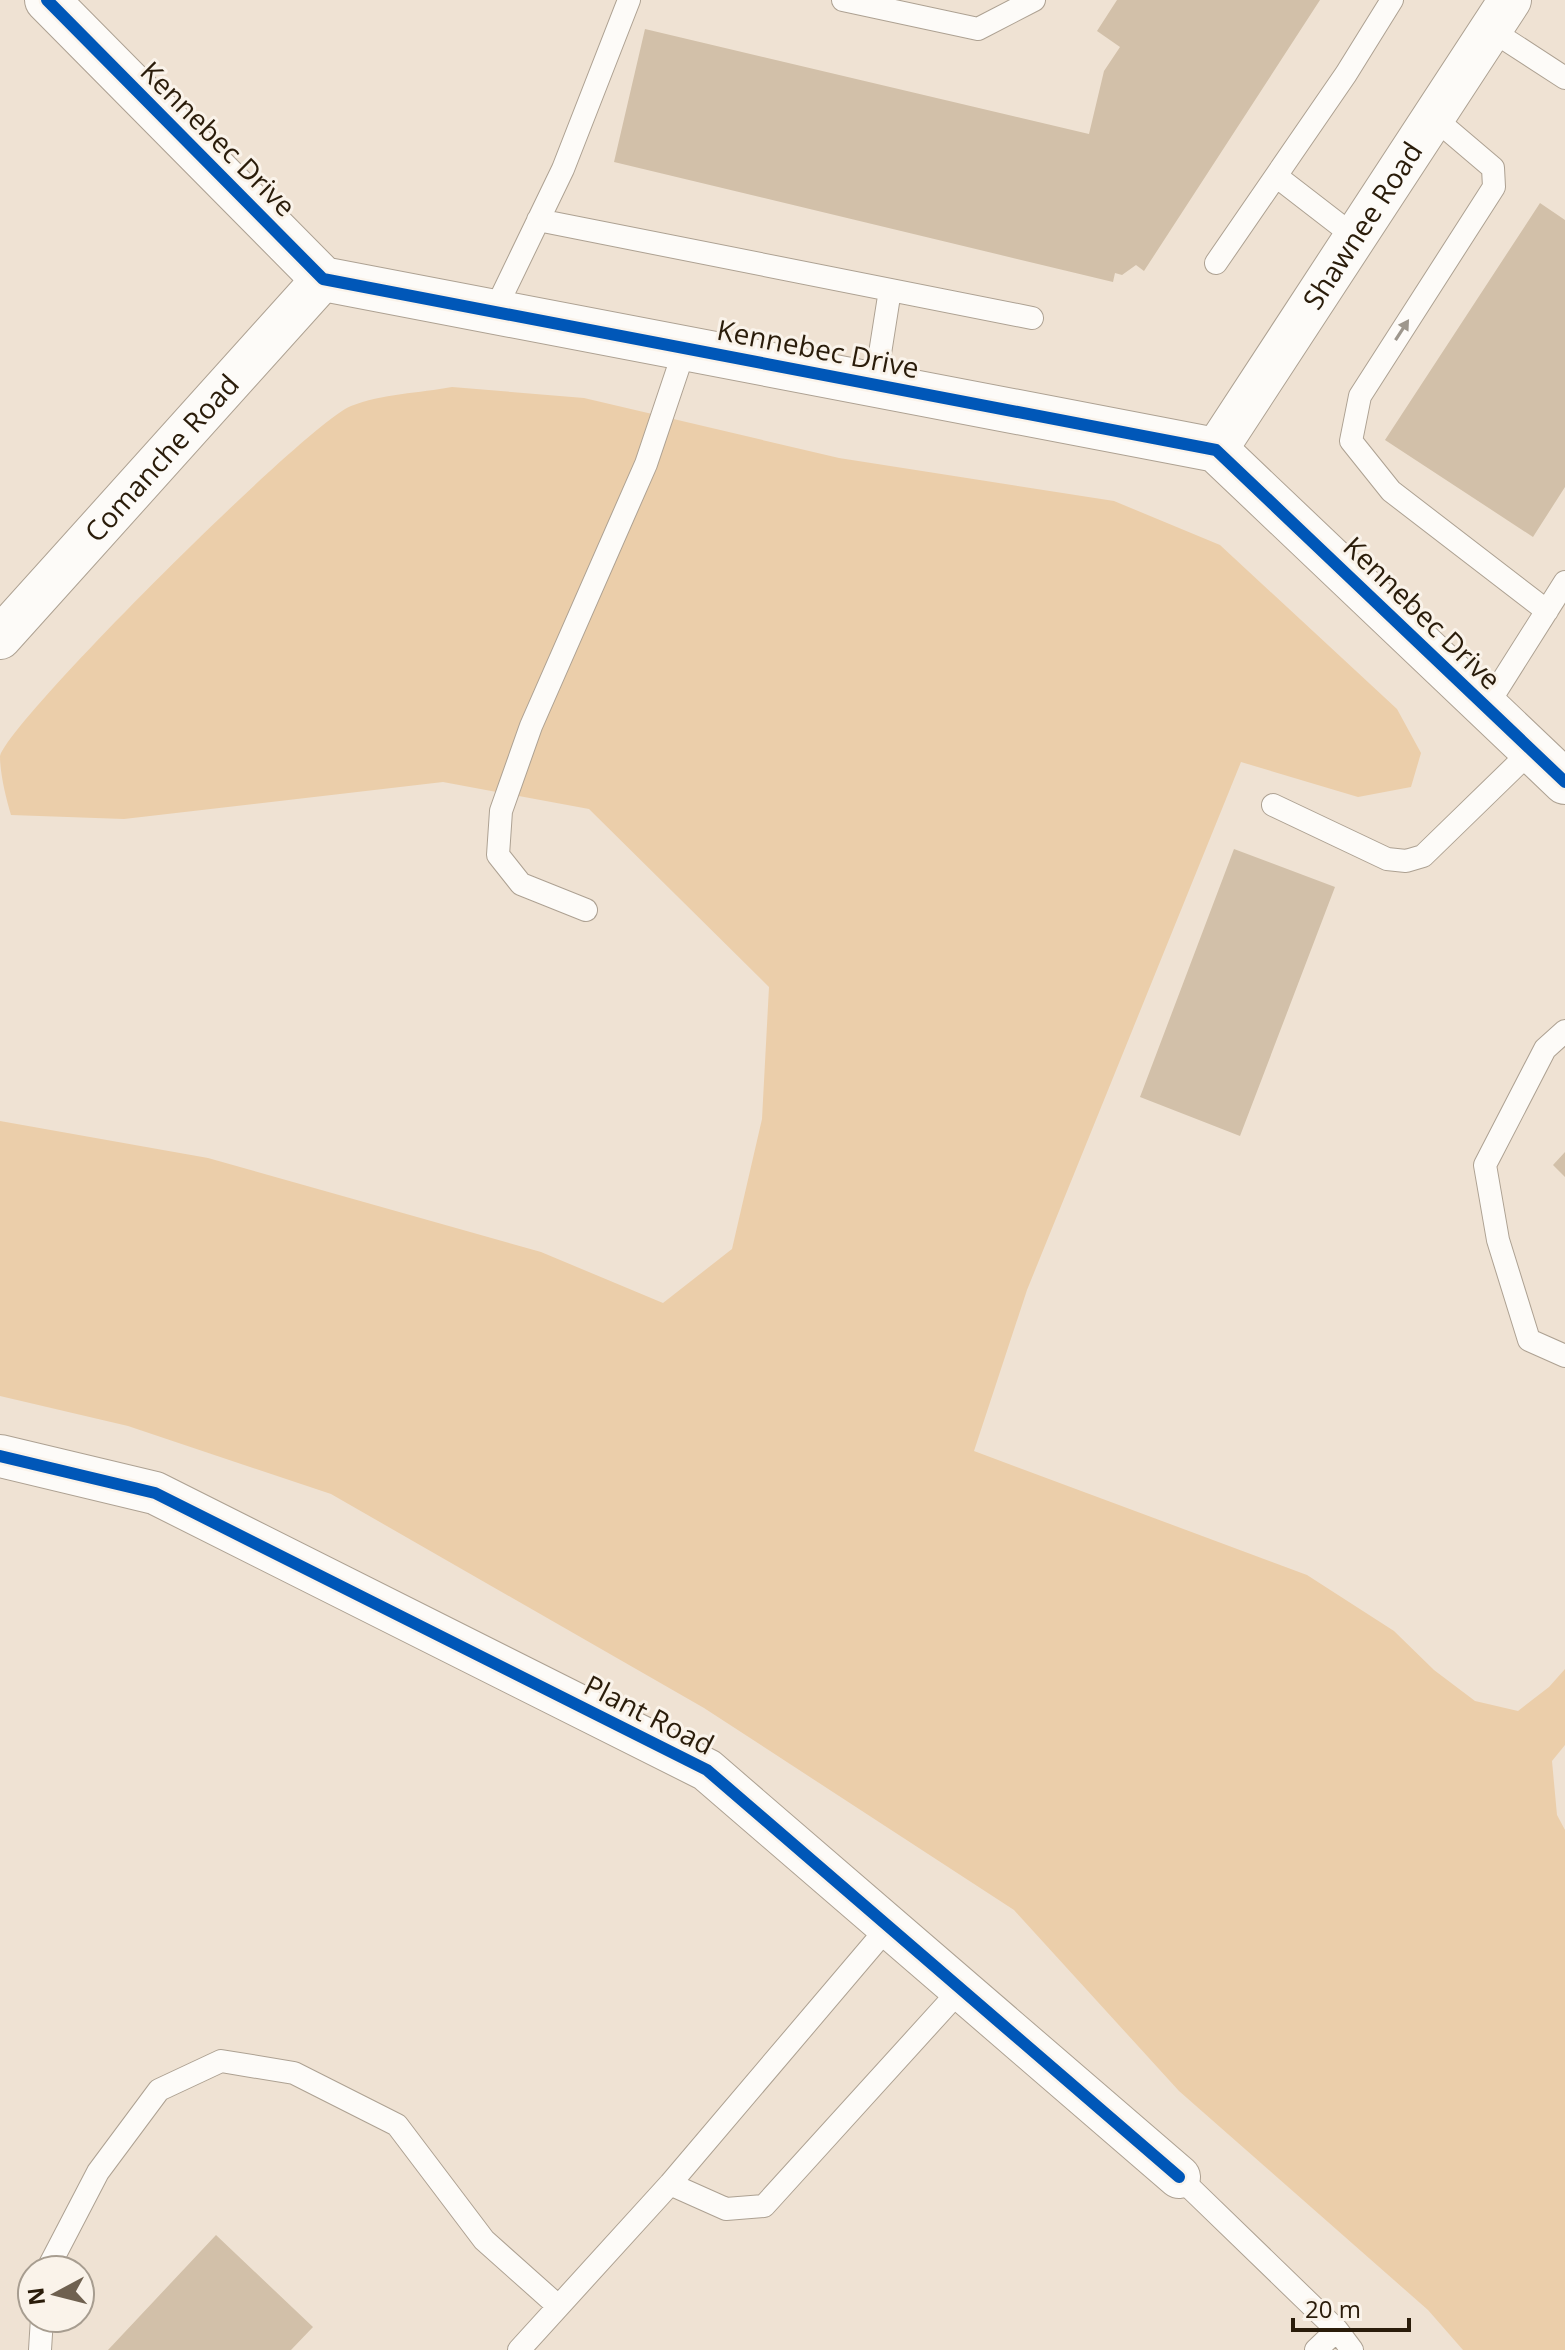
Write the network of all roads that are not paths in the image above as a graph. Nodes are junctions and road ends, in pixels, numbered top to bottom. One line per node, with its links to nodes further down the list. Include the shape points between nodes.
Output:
1 (47, 0): 13 (street, Kennebec Drive)
2 (629, 0): 10 (lane)
3 (843, 0): 4 (lane, via 978,29)
4 (1034, 0)
5 (1392, 0): 9 (lane)
6 (1500, 15): 7 (lane); 8 (street, Shawnee Road)
7 (1565, 78)
8 (1433, 117): 11 (street, Shawnee Road); 21 (lane, one-way to 8, via 1391,491 1351,441 1360,396 1494,187 1493,168)
9 (1276, 176): 11 (lane); 12 (lane)
10 (538, 220): 14 (lane); 15 (lane)
11 (1355, 237): 19 (street, Shawnee Road)
12 (1216, 263)
13 (323, 279): 15 (street, Kennebec Drive); 22 (street, Comanche Road)
14 (890, 290): 16 (lane); 18 (lane)
15 (494, 312): 17 (street, Kennebec Drive)
16 (1032, 318)
17 (685, 348): 18 (street, Kennebec Drive); 27 (lane, via 646,464 531,726 501,811 498,855 521,884)
18 (875, 385): 19 (street, Kennebec Drive)
19 (1216, 450): 23 (street, Kennebec Drive)
20 (1565, 582): 21 (lane)
21 (1547, 611): 23 (lane)
22 (0, 638)
23 (1486, 707): 24 (street, Kennebec Drive)
24 (1532, 750): 25 (street, Kennebec Drive); 26 (lane, via 1423,856 1406,861 1387,859)
25 (1565, 782)
26 (1273, 805)
27 (586, 910)
28 (1565, 1031): 29 (lane, via 1545,1049 1485,1165 1498,1240 1529,1340)
29 (1565, 1356)
30 (0, 1456): 31 (street, Plant Road, via 155,1493 707,1770)
31 (889, 1926): 32 (street, Plant Road); 34 (lane)
32 (961, 1989): 33 (street, Plant Road); 34 (lane, via 764,2206 726,2209)
33 (1179, 2177): 37 (lane)
34 (670, 2184): 36 (lane)
35 (55, 2254): 36 (lane, via 98,2172 159,2090 221,2061 294,2073 397,2125 484,2240)
36 (558, 2306): 38 (lane)
37 (1337, 2330): 39 (lane); 40 (lane)
38 (519, 2350)
39 (1316, 2350)
40 (1352, 2350)

